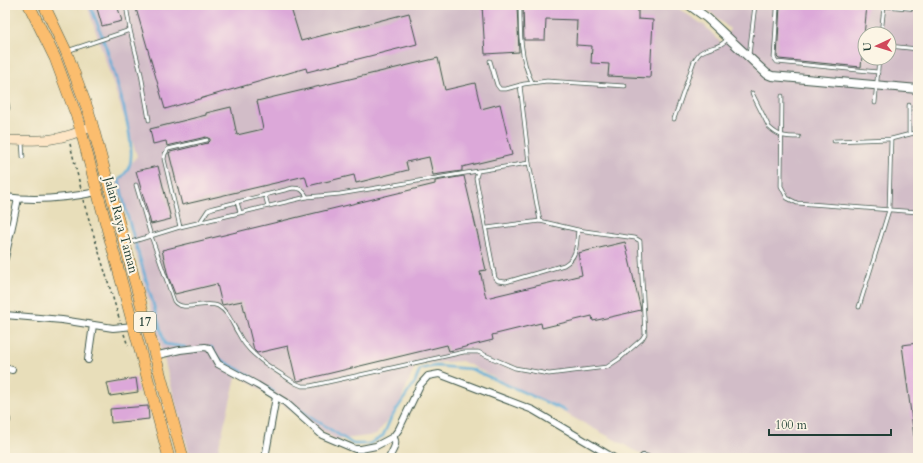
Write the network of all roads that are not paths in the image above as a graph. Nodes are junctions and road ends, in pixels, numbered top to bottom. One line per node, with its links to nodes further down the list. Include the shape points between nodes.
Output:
1 (29, 5): 34 (highway, Jalan Raya Taman, via 54,58)
2 (44, 5): 15 (highway, Jalan Raya Taman)
3 (126, 5): 11 (lane)
4 (520, 5): 20 (lane, via 522,49)
5 (689, 5): 12 (street)
6 (755, 5): 16 (lane)
7 (774, 5): 19 (lane, via 777,9 774,58 777,62)
8 (884, 6): 9 (lane); 10 (lane)
9 (918, 9)
10 (883, 26)
11 (130, 30): 15 (lane); 32 (lane)
12 (728, 38): 16 (street); 31 (lane, via 724,43 700,54 694,60)
13 (897, 47): 14 (lane)
14 (918, 49)
15 (66, 51): 33 (highway, Jalan Raya Taman)
16 (749, 57): 23 (street, via 772,76)
17 (490, 61): 21 (lane, via 500,89)
18 (879, 66): 19 (lane)
19 (878, 72): 23 (lane)
20 (532, 82): 21 (lane); 22 (lane)
21 (520, 85): 45 (lane)
22 (625, 86)
23 (877, 86): 24 (street); 28 (lane)
24 (918, 89)
25 (752, 93): 37 (lane, via 769,127)
26 (5, 94): 30 (lane, via 8,108)
27 (782, 96): 37 (lane)
28 (875, 103)
29 (909, 105): 36 (lane)
30 (5, 113)
31 (674, 119)
32 (149, 120)
33 (92, 126): 34 (main road); 64 (highway, Jalan Raya Taman / 17)
34 (81, 132): 42 (main road, via 56,140); 48 (highway, Jalan Raya Taman / 17)
35 (918, 132): 36 (lane)
36 (909, 134): 39 (lane)
37 (782, 136): 38 (lane); 55 (lane, via 782,186 787,198 797,203)
38 (800, 137)
39 (891, 139): 43 (lane); 55 (lane)
40 (5, 140): 42 (main road)
41 (207, 140): 60 (lane, via 168,149 165,154)
42 (22, 141): 44 (lane)
43 (834, 141)
44 (23, 157)
45 (530, 163): 46 (lane); 58 (lane)
46 (478, 171): 51 (lane); 61 (lane, via 476,183)
47 (136, 185): 63 (lane)
48 (97, 191): 52 (street, via 82,195); 70 (highway, Jalan Raya Taman / 17)
49 (265, 195): 51 (lane, via 300,188); 53 (lane); 54 (lane)
50 (5, 197): 52 (street)
51 (307, 197): 54 (lane)
52 (18, 199): 65 (street)
53 (237, 202): 56 (lane); 59 (lane, via 208,210)
54 (268, 206): 56 (lane)
55 (889, 210): 57 (lane); 67 (lane)
56 (240, 212): 59 (lane)
57 (918, 212)
58 (540, 221): 61 (lane); 62 (lane)
59 (200, 222): 60 (lane)
60 (180, 227): 63 (lane)
61 (486, 228): 62 (lane, via 495,278 502,282 564,265 570,261 574,257)
62 (578, 230): 63 (lane, via 635,238 640,241 644,334 642,339 607,367 549,374 515,368 478,352 464,352 310,386 295,383 256,356 218,306 177,305)
63 (151, 236): 64 (lane)
64 (126, 243): 71 (highway, Jalan Raya Taman / 17)
65 (6, 250): 66 (street)
66 (5, 258)
67 (859, 307)
68 (5, 315): 69 (street)
69 (94, 325): 70 (street, via 113,328); 72 (street)
70 (134, 326): 77 (highway, Jalan Raya Taman / 17)
71 (154, 356): 75 (street, via 180,350 209,348 218,364); 78 (highway, Jalan Raya Taman / 17)
72 (88, 360)
73 (5, 368): 74 (street)
74 (12, 370)
75 (276, 397): 76 (street, via 322,435 349,447 361,449 376,446); 79 (street)
76 (393, 437): 80 (street, via 396,443); 81 (street, via 420,385 428,376 440,374 533,410)
77 (169, 458)
78 (183, 458)
79 (265, 458)
80 (389, 458)
81 (614, 458)
82 (642, 458): 83 (street)
83 (647, 458)

